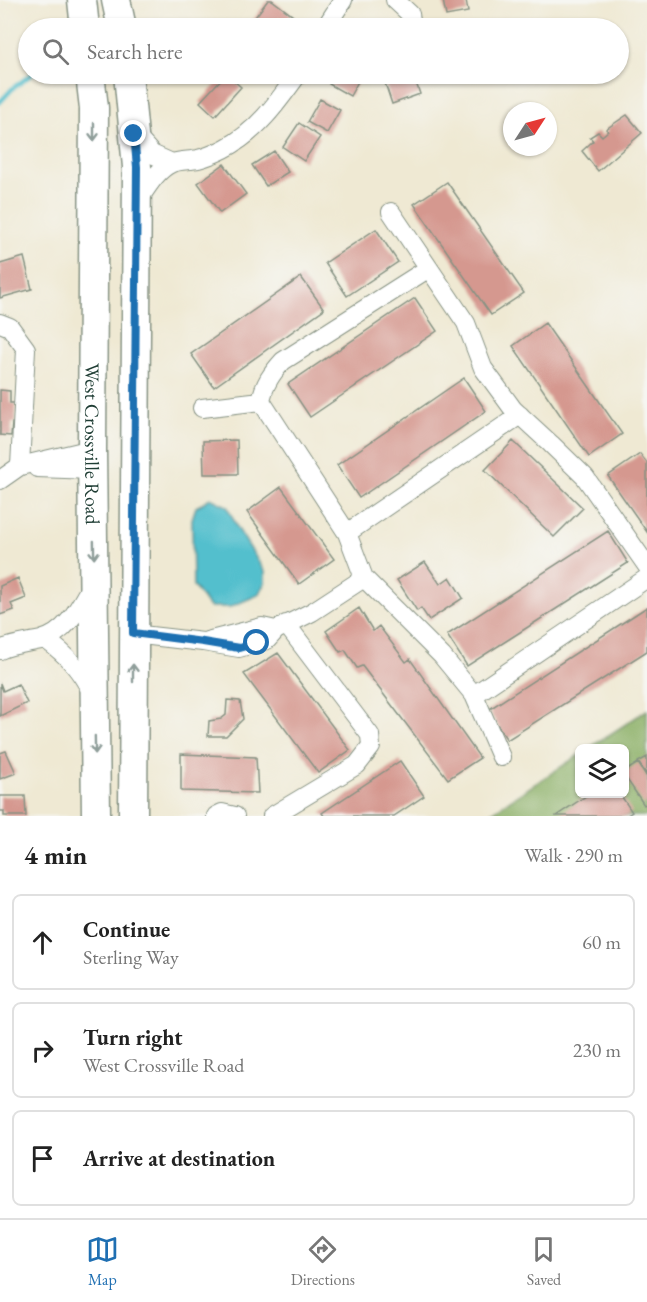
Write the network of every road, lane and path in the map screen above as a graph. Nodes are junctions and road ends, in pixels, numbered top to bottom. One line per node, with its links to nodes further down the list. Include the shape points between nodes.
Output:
1 (82, 0): 5 (main road)
2 (116, 0): 6 (main road)
3 (343, 0): 7 (street)
4 (395, 0): 8 (street)
5 (84, 18)
6 (120, 18)
7 (337, 18)
8 (411, 18)
9 (91, 84): 21 (main road, West Crossville Road, one-way to 21)
10 (129, 84): 12 (main road, West Crossville Road)
11 (291, 84): 13 (street, via 251,130 225,148)
12 (134, 134): 13 (street, via 152,154); 14 (main road, West Crossville Road)
13 (172, 163): 14 (street)
14 (137, 202): 30 (main road, West Crossville Road)
15 (391, 212): 16 (street)
16 (429, 268): 18 (street, via 283,361 271,374); 20 (street, via 466,324 483,368)
17 (0, 323): 22 (street, via 10,327 26,349)
18 (261, 401): 19 (street); 24 (street)
19 (202, 408)
20 (520, 415): 24 (street); 25 (street, via 585,477)
21 (92, 459): 22 (street); 28 (main road, West Crossville Road, one-way to 28)
22 (20, 466): 23 (street)
23 (0, 480)
24 (347, 533): 26 (street)
25 (647, 566)
26 (364, 578): 29 (street); 33 (street, via 442,656)
27 (647, 578): 33 (street)
28 (94, 580): 31 (street, via 75,615); 34 (main road, West Crossville Road)
29 (281, 627): 30 (street, via 267,640 239,648); 40 (street, via 370,735 371,747 357,765)
30 (133, 633): 37 (main road, West Crossville Road, one-way to 30)
31 (45, 639): 32 (street); 34 (street, via 81,672)
32 (0, 650)
33 (474, 695): 35 (street)
34 (94, 698): 36 (main road, West Crossville Road, one-way to 36)
35 (501, 757)
36 (96, 816)
37 (133, 816)
38 (216, 816): 39 (street)
39 (235, 816)
40 (272, 816)

